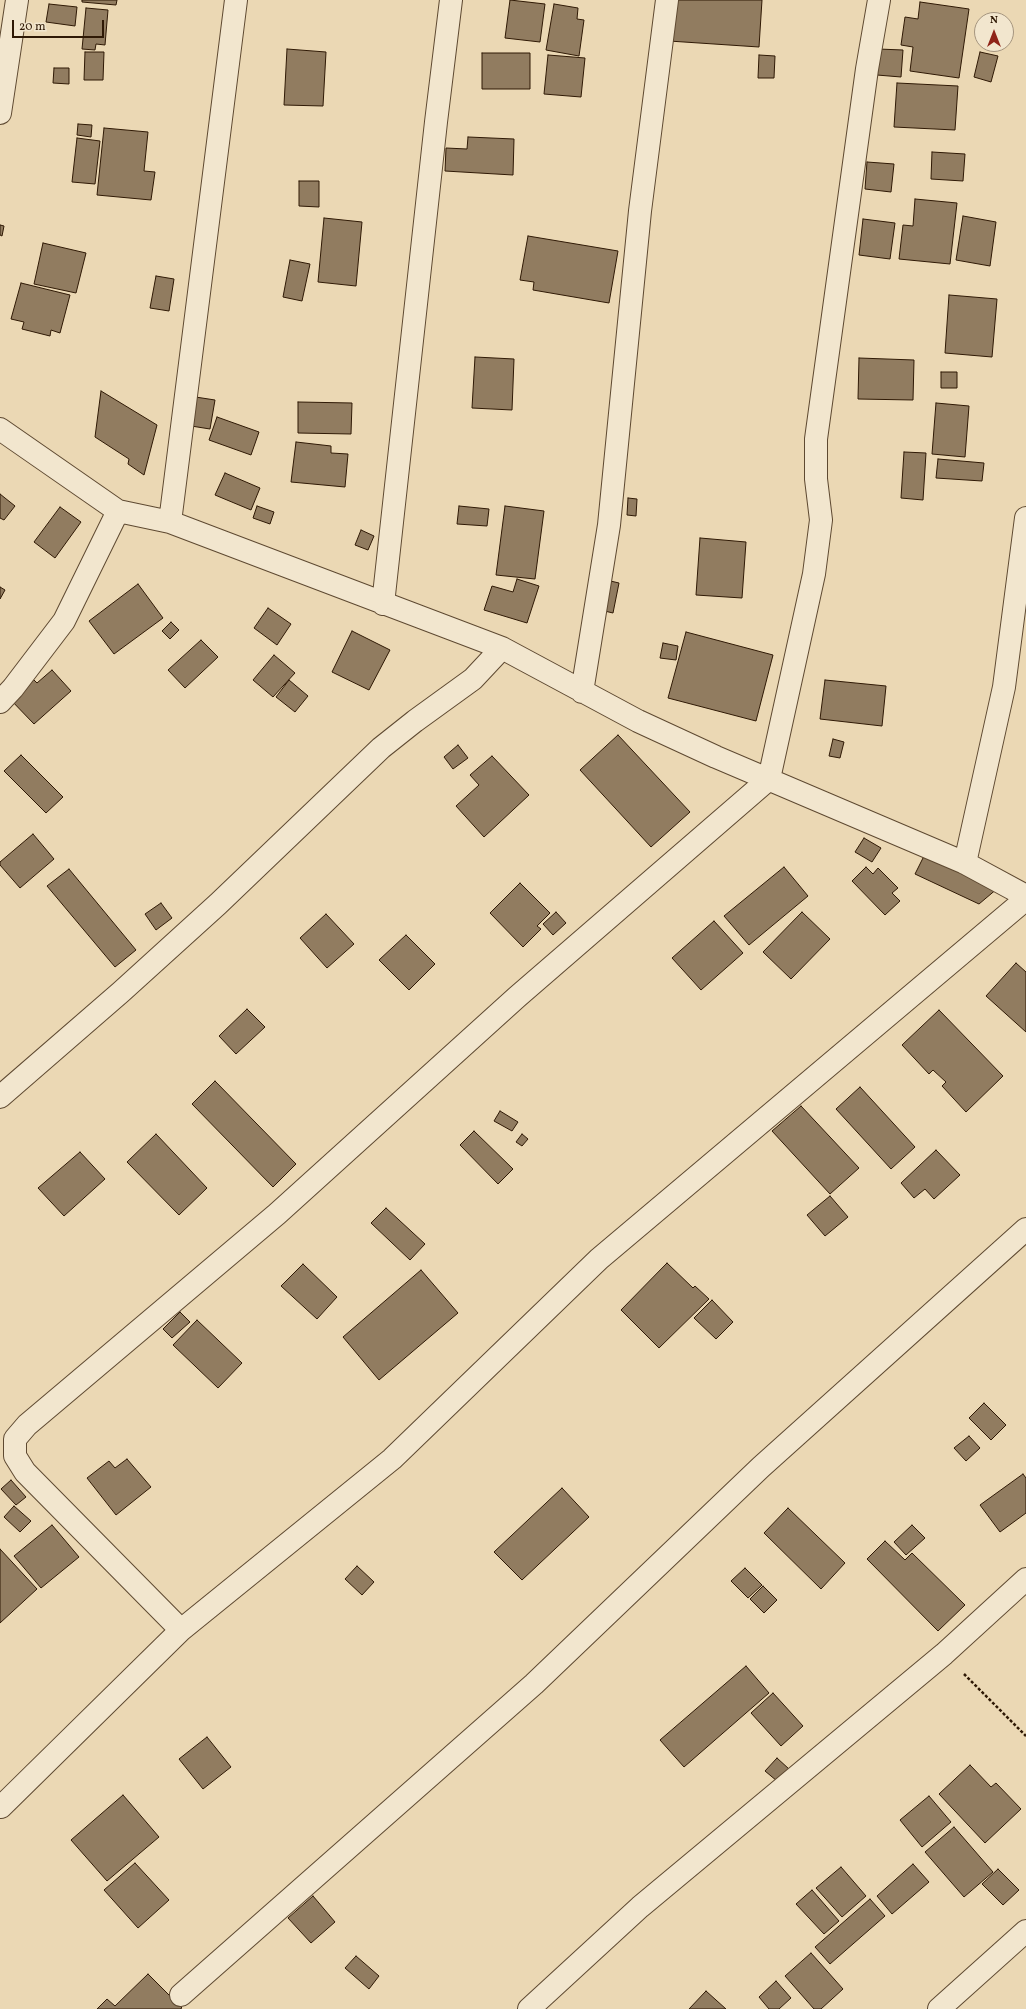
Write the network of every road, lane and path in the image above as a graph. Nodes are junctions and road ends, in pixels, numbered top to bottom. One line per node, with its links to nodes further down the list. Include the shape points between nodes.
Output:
1 (17, 0): 6 (street)
2 (236, 0): 10 (street)
3 (452, 0): 11 (street, via 435,130)
4 (667, 0): 13 (street, via 640,211 609,526)
5 (879, 0): 15 (street, via 867,69 816,439 816,479 821,520 814,574)
6 (0, 113)
7 (0, 429): 8 (street)
8 (118, 511): 10 (street); 14 (street, via 64,621)
9 (1026, 518): 16 (street, via 1004,687)
10 (170, 522): 11 (street)
11 (384, 604): 12 (street)
12 (502, 648): 13 (street); 18 (street, via 473,679 381,748 218,904)
13 (582, 692): 15 (street, via 638,721)
14 (0, 702)
15 (769, 779): 16 (street); 20 (street, via 517,997 277,1214 27,1424 16,1439)
16 (965, 864): 17 (street)
17 (1026, 897): 22 (street, via 599,1258 392,1459)
18 (0, 1097)
19 (1026, 1229): 27 (street, via 761,1467 534,1684)
20 (8, 1461): 22 (street, via 25,1472)
21 (1026, 1579): 23 (street)
22 (181, 1630): 25 (street)
23 (944, 1654): 24 (path); 28 (street, via 640,1907)
24 (1026, 1736)
25 (1, 1807)
26 (1026, 1931): 29 (street)
27 (181, 1995)
28 (529, 2009)
29 (939, 2009)

